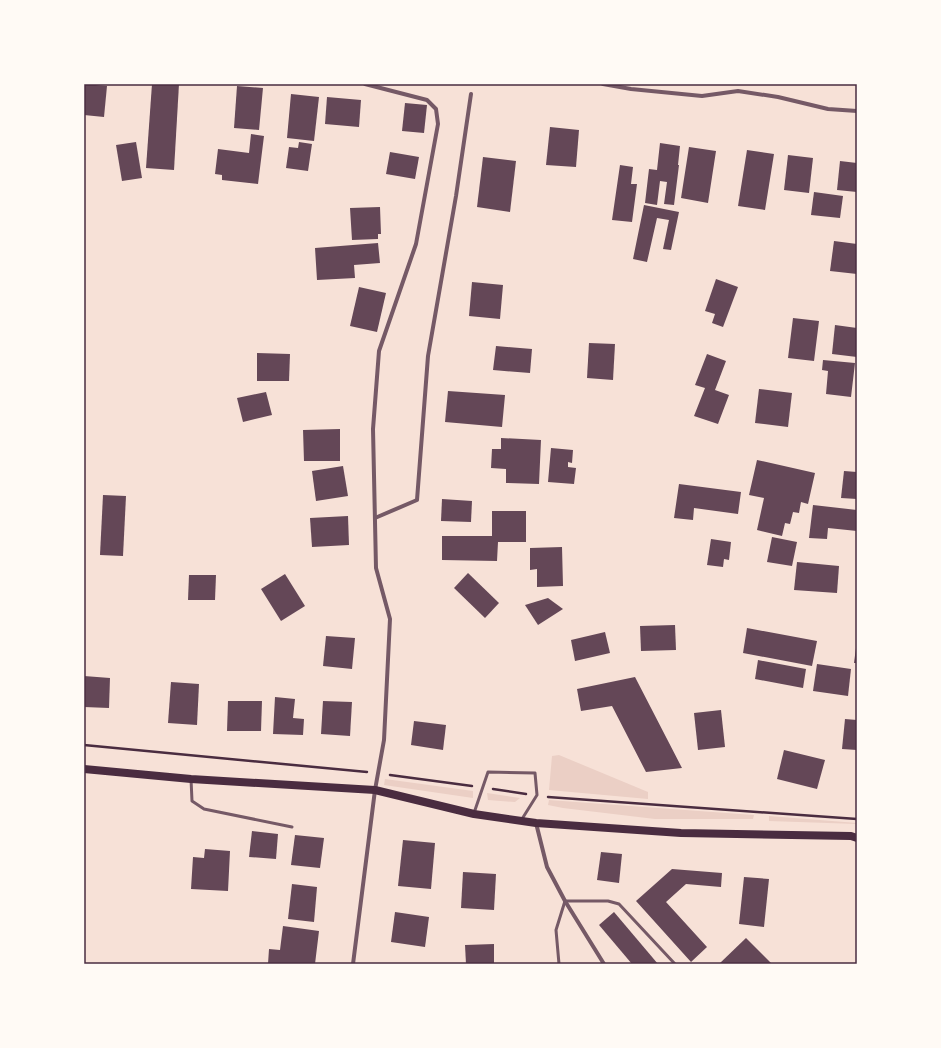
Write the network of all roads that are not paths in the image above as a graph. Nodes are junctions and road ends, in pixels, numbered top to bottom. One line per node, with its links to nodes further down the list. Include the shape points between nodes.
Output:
1 (365, 84): 5 (street, via 427,100 436,109 438,124 416,244 380,352 373,429)
2 (603, 84): 4 (street, via 702,96 738,91 828,109)
3 (470, 94): 5 (street, via 456,196 428,356 417,500)
4 (857, 111)
5 (375, 518): 8 (street, via 376,568 390,619 384,740)
6 (84, 769): 7 (main road)
7 (191, 779): 8 (main road); 12 (lane, via 192,801 204,809)
8 (375, 790): 9 (main road); 15 (street)
9 (474, 814): 10 (main road); 10 (lane, via 488,772 535,773 537,795)
10 (521, 820): 11 (main road)
11 (536, 823): 13 (main road, via 681,833); 14 (street, via 547,867)
12 (292, 827)
13 (857, 838)
14 (565, 901): 16 (lane, via 556,930); 17 (street); 18 (lane, via 608,901 619,904)
15 (353, 964)
16 (559, 964)
17 (604, 964)
18 (675, 964)

